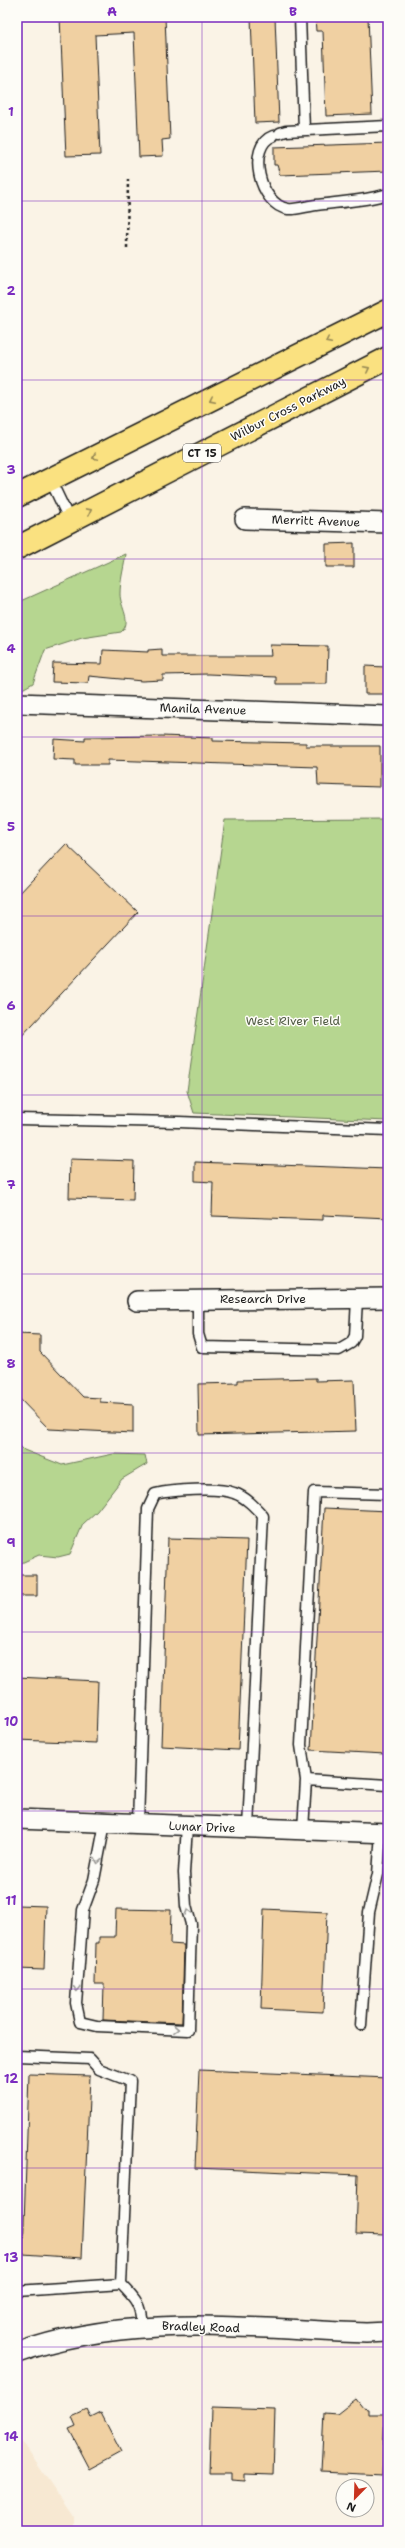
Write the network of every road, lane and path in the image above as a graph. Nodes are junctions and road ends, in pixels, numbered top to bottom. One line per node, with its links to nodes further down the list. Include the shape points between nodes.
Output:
1 (300, 17): 3 (lane)
2 (388, 126): 3 (lane)
3 (304, 130): 5 (lane, via 276,135 264,146 259,159 258,178 270,199 288,209)
4 (128, 178): 6 (path)
5 (388, 194)
6 (127, 248)
7 (388, 311): 9 (highway, one-way to 9)
8 (388, 358): 12 (highway, Wilbur Cross Parkway / CT 15, one-way to 8)
9 (50, 479): 10 (highway); 12 (lane)
10 (17, 496)
11 (245, 519): 13 (street, Merritt Avenue)
12 (70, 521): 14 (highway, Wilbur Cross Parkway / CT 15)
13 (388, 523)
14 (17, 548)
15 (17, 704): 16 (street, Manila Avenue)
16 (388, 716)
17 (17, 1120): 18 (lane, via 179,1122)
18 (388, 1130)
19 (388, 1298): 20 (street, Research Drive)
20 (357, 1299): 21 (street, Research Drive); 21 (lane, via 355,1336 351,1343 339,1350 202,1347 198,1334)
21 (198, 1300): 22 (street, Research Drive)
22 (137, 1301)
23 (388, 1494): 24 (lane, via 314,1492 301,1745)
24 (306, 1780): 25 (lane); 31 (lane)
25 (388, 1784)
26 (17, 1819): 27 (street, Lunar Drive)
27 (105, 1823): 28 (street, Lunar Drive); 29 (lane, one-way to 29, via 94,1880 83,1910 76,2003 80,2022 97,2026 188,2030 191,1924 186,1906 184,1873)
28 (138, 1824): 29 (street, Lunar Drive); 30 (lane, via 148,1509 155,1494 176,1490 233,1492 248,1500 264,1516)
29 (187, 1826): 30 (street, Lunar Drive)
30 (248, 1828): 31 (street, Lunar Drive)
31 (303, 1830): 32 (street, Lunar Drive)
32 (385, 1833): 33 (lane, via 369,1912)
33 (361, 2025)
34 (17, 2056): 35 (lane, via 90,2059 99,2069 130,2081)
35 (121, 2284): 36 (lane); 37 (lane, via 134,2297 141,2309)
36 (17, 2291)
37 (142, 2326): 38 (street, Bradley Road); 39 (street, Bradley Road, via 87,2333)
38 (388, 2332)
39 (17, 2352)

